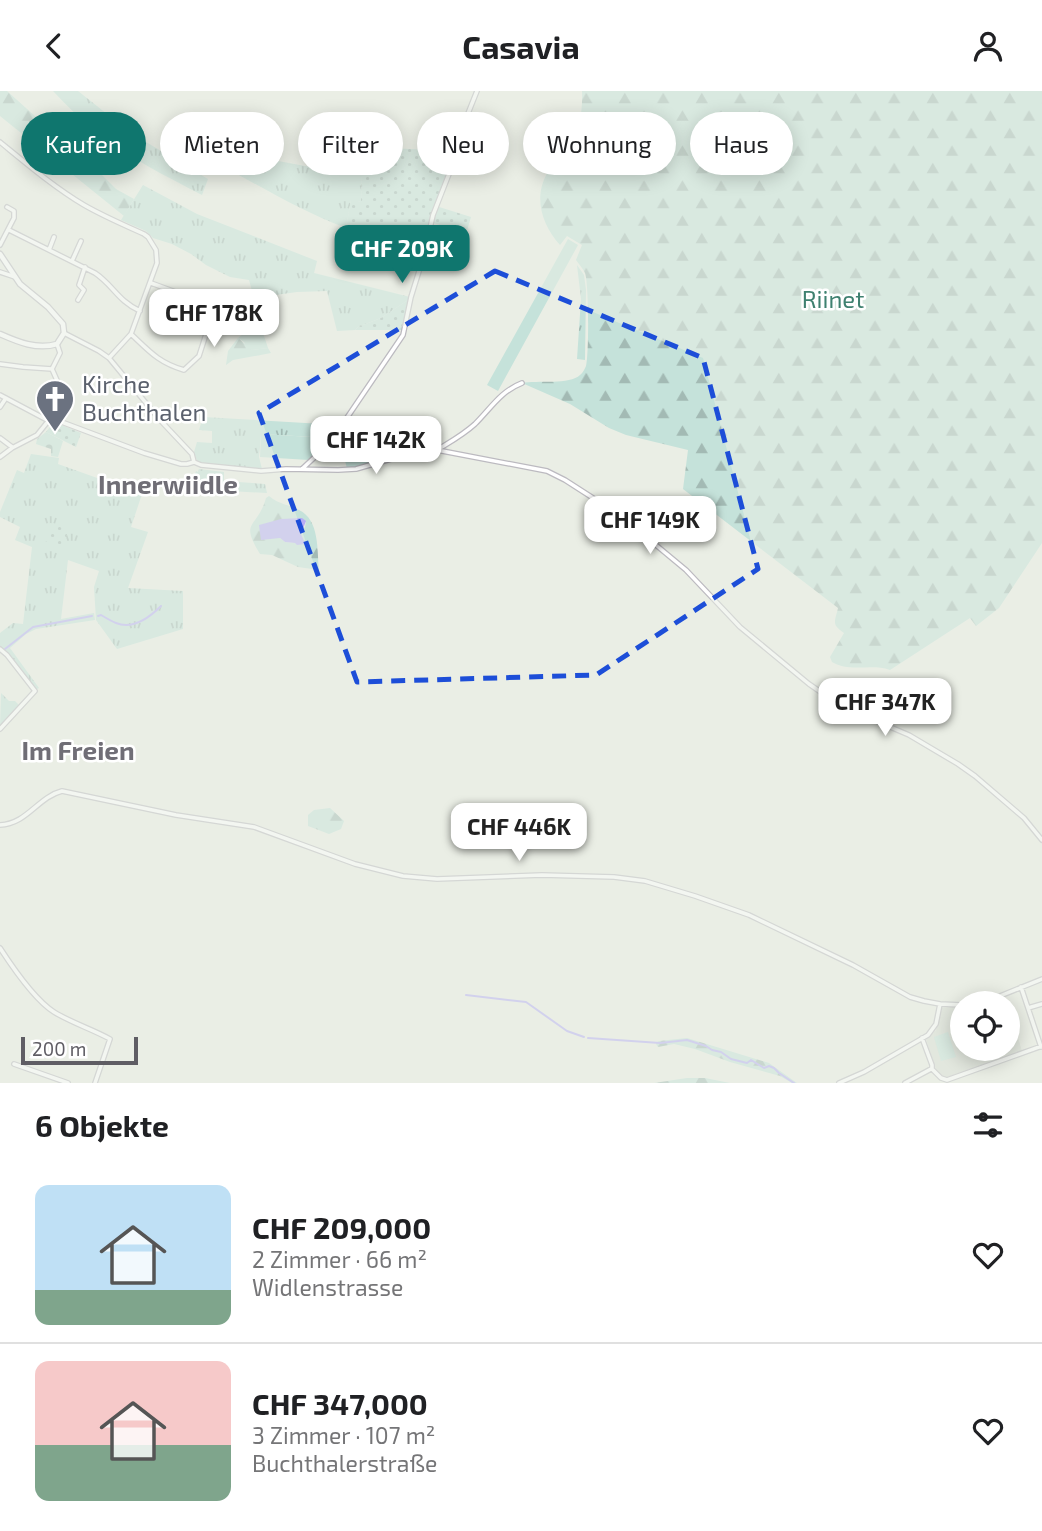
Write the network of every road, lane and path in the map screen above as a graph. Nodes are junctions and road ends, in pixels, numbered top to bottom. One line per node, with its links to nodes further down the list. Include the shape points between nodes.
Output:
1 (477, 91): 34 (street, via 433,215 403,335 338,431)
2 (0, 142): 14 (street, via 85,206 148,237 157,263)
3 (7, 207): 4 (street, via 15,218)
4 (9, 230): 7 (street); 8 (street)
5 (54, 237): 8 (street)
6 (81, 241): 10 (street)
7 (0, 245)
8 (49, 250): 10 (street)
9 (0, 254): 13 (street)
10 (72, 261): 11 (street)
11 (85, 267): 15 (street, via 79,285 84,291); 16 (street, via 101,277 126,305)
12 (0, 272): 13 (street)
13 (15, 277): 17 (street, via 60,320)
14 (150, 283): 16 (street); 19 (street, via 200,301 208,311 209,325 199,356 184,369 170,366)
15 (78, 300)
16 (140, 311): 19 (street)
17 (64, 333): 20 (street); 21 (street)
18 (0, 334): 20 (street, via 34,345)
19 (131, 334): 21 (street)
20 (57, 344): 23 (street, via 60,352)
21 (108, 358): 33 (street, via 192,454)
22 (0, 364): 23 (street)
23 (52, 369): 28 (street, via 64,400)
24 (522, 383): 31 (street, via 505,392 461,436)
25 (0, 395): 26 (street)
26 (6, 398): 27 (street); 28 (street)
27 (0, 407)
28 (50, 420): 30 (street, via 35,436); 33 (street, via 181,464)
29 (0, 438): 30 (street)
30 (12, 448): 32 (street)
31 (437, 450): 34 (street, via 356,469); 38 (street, via 547,471 621,516 809,684 841,706 909,735 958,764 1024,818)
32 (0, 457)
33 (194, 462): 34 (street, via 261,471)
34 (302, 469)
35 (0, 649): 36 (street, via 35,691)
36 (0, 729)
37 (0, 825): 43 (street, via 23,818 46,797 62,790 254,827 355,864 403,876 542,875 645,881 749,915 903,993)
38 (1042, 840)
39 (0, 948): 52 (street, via 51,1011 110,1039)
40 (1042, 979): 41 (street)
41 (1021, 987): 42 (street); 46 (street)
42 (1010, 991)
43 (940, 1004): 44 (street); 47 (street, via 933,1030)
44 (950, 1004)
45 (1042, 1004): 46 (street)
46 (1028, 1008): 48 (street)
47 (922, 1038): 50 (street); 53 (street)
48 (1041, 1047): 50 (street, via 956,1079 941,1078)
49 (13, 1064): 51 (street)
50 (932, 1069): 54 (street)
51 (68, 1083)
52 (94, 1083)
53 (839, 1083)
54 (905, 1083)

